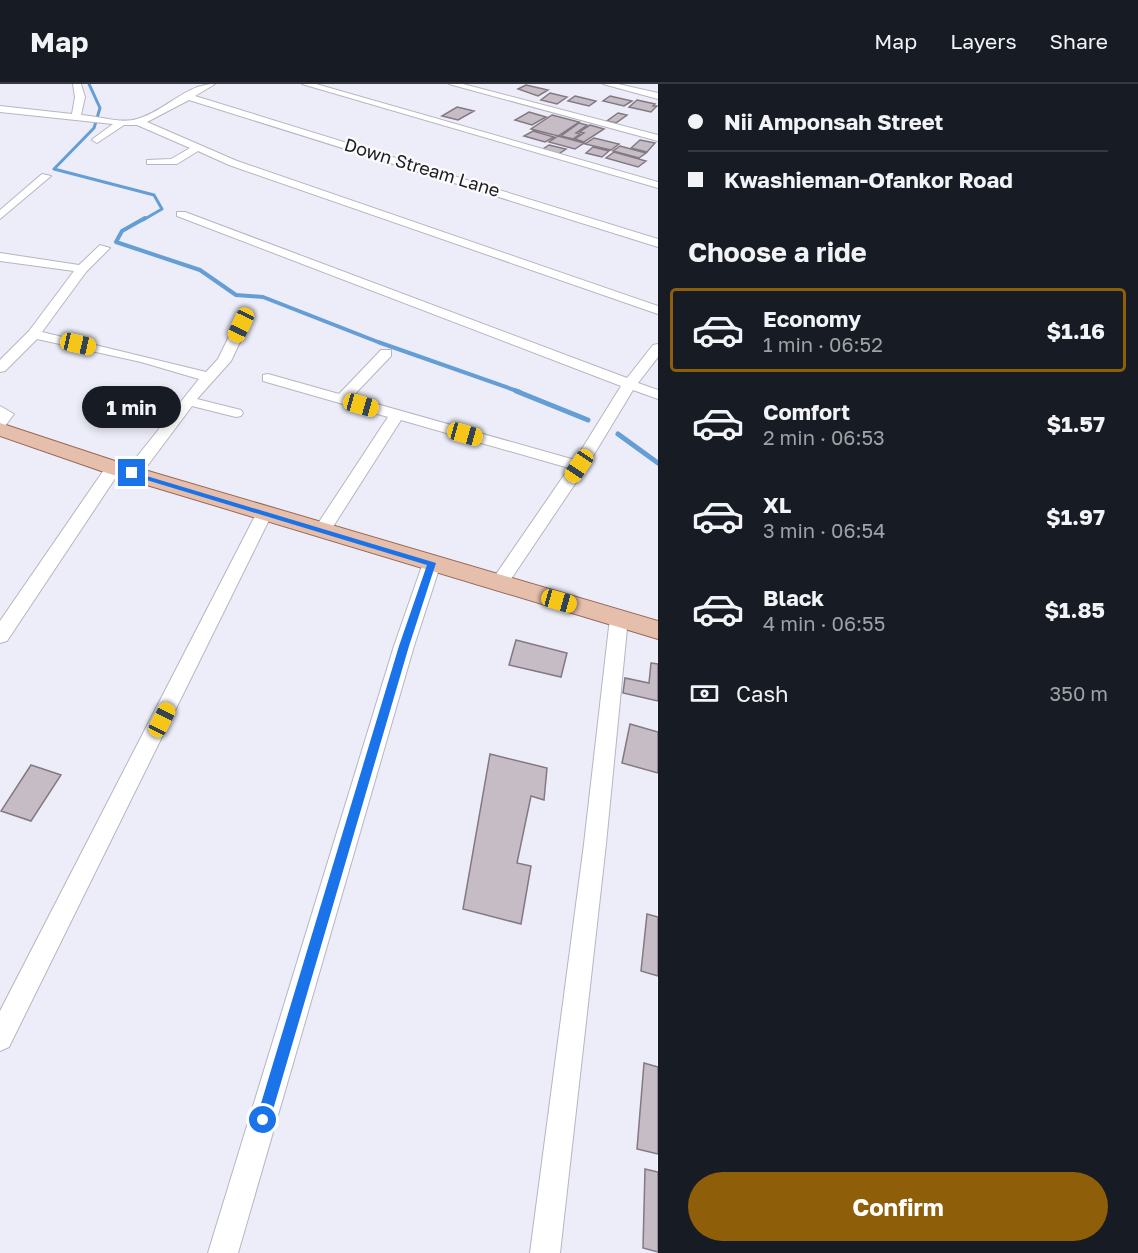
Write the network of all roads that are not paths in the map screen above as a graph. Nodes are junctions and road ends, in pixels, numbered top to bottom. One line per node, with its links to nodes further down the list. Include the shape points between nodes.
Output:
1 (77, 84): 13 (street, via 80,97)
2 (182, 84): 7 (street)
3 (212, 84): 7 (street)
4 (306, 84): 22 (street)
5 (453, 84): 17 (street)
6 (607, 84): 8 (street)
7 (186, 95): 15 (street); 25 (street, Down Stream Lane)
8 (658, 96)
9 (0, 109): 10 (street)
10 (19, 111): 11 (street); 12 (street)
11 (59, 116): 13 (street); 16 (street)
12 (9, 118)
13 (76, 118): 14 (street)
14 (122, 122): 15 (street); 18 (street)
15 (139, 122): 19 (street)
16 (40, 128)
17 (658, 138)
18 (97, 140)
19 (197, 148): 20 (street, via 173,162); 29 (street)
20 (151, 162)
21 (46, 176): 24 (street)
22 (658, 185)
23 (181, 214): 37 (street)
24 (0, 216)
25 (658, 243)
26 (104, 248): 28 (street)
27 (0, 257): 28 (street)
28 (82, 269): 31 (street)
29 (658, 310)
30 (241, 325): 35 (street, via 224,361)
31 (34, 334): 34 (street); 35 (street)
32 (658, 348): 37 (street)
33 (386, 352): 39 (street)
34 (0, 368)
35 (207, 377): 40 (street)
36 (268, 378): 39 (street)
37 (629, 385): 38 (street); 46 (street)
38 (658, 395)
39 (342, 399): 43 (street)
40 (188, 401): 42 (street); 47 (street)
41 (0, 410): 44 (street, via 7,414)
42 (237, 413)
43 (397, 415): 46 (street); 49 (street)
44 (0, 423)
45 (0, 429): 47 (main road)
46 (579, 466): 51 (street)
47 (123, 470): 48 (main road); 54 (street)
48 (266, 512): 49 (main road); 55 (street)
49 (323, 529): 50 (main road)
50 (432, 563): 51 (main road); 56 (street)
51 (499, 584): 52 (main road)
52 (619, 618): 53 (main road); 57 (street)
53 (658, 630)
54 (0, 636)
55 (0, 1038)
56 (223, 1253)
57 (545, 1253)

